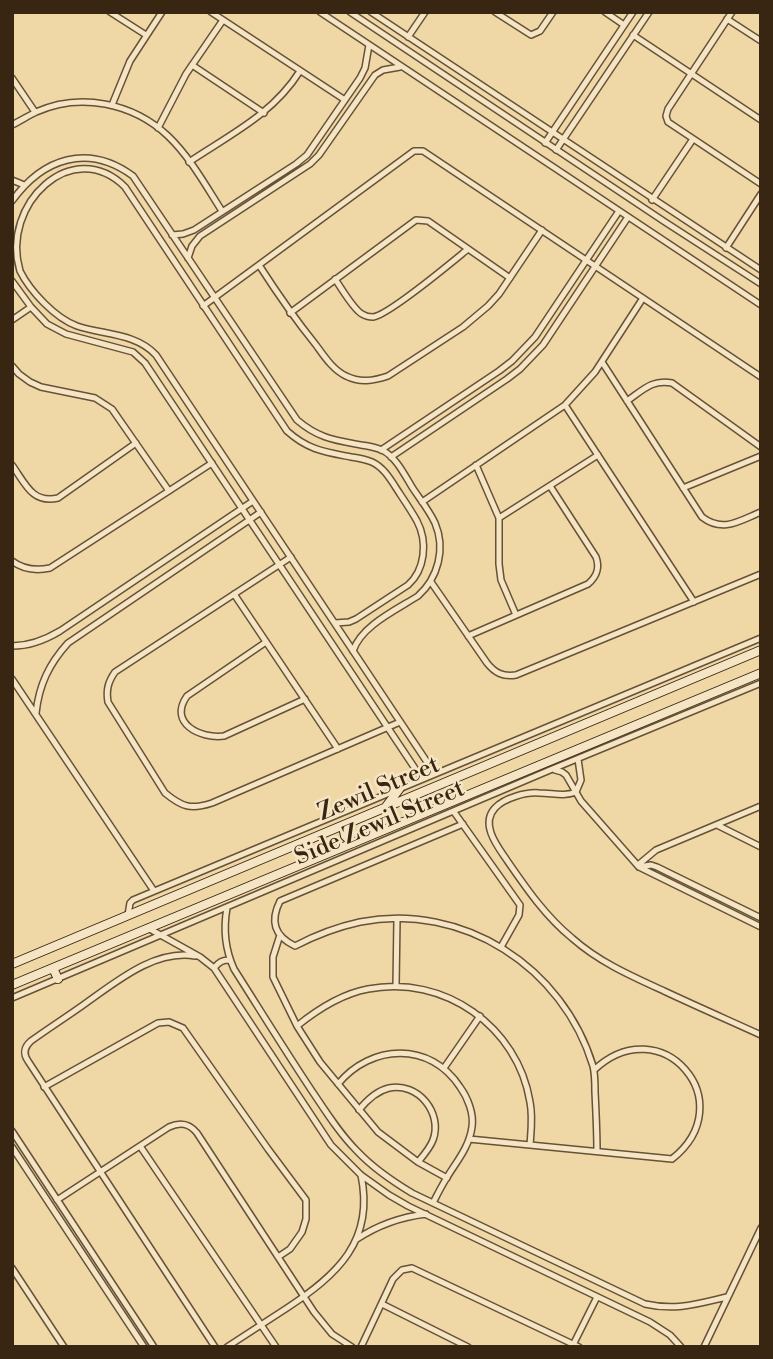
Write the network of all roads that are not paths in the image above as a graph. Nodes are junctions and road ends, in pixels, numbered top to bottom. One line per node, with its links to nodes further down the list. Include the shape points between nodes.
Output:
1 (110, 12): 19 (street)
2 (162, 12): 19 (street)
3 (211, 12): 15 (street)
4 (320, 12): 23 (street)
5 (350, 12): 18 (street)
6 (370, 12): 16 (street)
7 (425, 12): 21 (street)
8 (495, 12): 9 (street, via 531,35 540,32)
9 (553, 12)
10 (605, 12): 17 (street)
11 (633, 12): 17 (street)
12 (649, 12): 20 (street)
13 (732, 12): 14 (street)
14 (727, 19): 22 (street); 29 (street)
15 (223, 20): 25 (street); 28 (street)
16 (389, 25): 18 (street); 21 (street)
17 (624, 25): 24 (street)
18 (383, 34): 32 (street)
19 (146, 35): 34 (street)
20 (633, 35): 27 (street); 29 (street)
21 (408, 37): 30 (street)
22 (761, 41)
23 (369, 45): 26 (street); 33 (street, via 365,68)
24 (599, 63): 27 (street); 40 (street)
25 (192, 65): 36 (street); 39 (street)
26 (402, 67): 53 (street); 63 (street, via 375,75 314,160 200,236)
27 (610, 70): 42 (street)
28 (300, 71): 33 (street); 36 (street)
29 (691, 74): 37 (street); 41 (street, via 666,116)
30 (467, 77): 32 (street); 40 (street)
31 (12, 78): 35 (street)
32 (461, 86): 43 (street)
33 (345, 100): 52 (street, via 307,155)
34 (112, 105): 35 (street, via 73,102); 39 (street)
35 (36, 112): 38 (street)
36 (264, 113): 45 (street)
37 (761, 120)
38 (12, 125)
39 (159, 128): 45 (street)
40 (552, 133): 42 (street); 43 (street)
41 (692, 139): 47 (street); 50 (street)
42 (563, 141): 44 (street); 50 (street)
43 (545, 143): 44 (street)
44 (556, 150): 56 (street)
45 (189, 162): 52 (street)
46 (12, 180): 48 (street)
47 (761, 184)
48 (24, 185): 51 (street); 58 (street, via 45,169 70,159 110,162 133,176)
49 (761, 194): 60 (street)
50 (652, 200): 54 (street)
51 (12, 201)
52 (222, 211): 58 (street, via 189,232)
53 (619, 211): 55 (street); 64 (street)
54 (671, 212): 56 (street); 59 (street)
55 (628, 217): 66 (street); 74 (street)
56 (665, 222): 61 (street)
57 (542, 230): 64 (street); 65 (street, via 419,151); 68 (street)
58 (172, 235): 63 (street)
59 (711, 238): 60 (street); 61 (street)
60 (726, 247): 67 (street)
61 (704, 248): 71 (street)
62 (468, 249): 68 (street); 69 (street, via 428,221 415,220); 69 (street, via 373,317 358,311)
63 (188, 258): 72 (street)
64 (586, 260): 66 (street); 88 (street, via 536,337 512,361)
65 (259, 265): 72 (street); 77 (street)
66 (596, 266): 73 (street); 91 (street, via 526,363)
67 (761, 270)
68 (510, 278): 77 (street, via 488,306 463,327 373,381 344,375)
69 (335, 279): 77 (street)
70 (12, 281): 76 (street)
71 (761, 284)
72 (214, 298): 75 (street); 88 (street, via 297,420 317,435)
73 (643, 298): 79 (street); 82 (street)
74 (761, 305)
75 (203, 306): 98 (street, via 117,179 88,169 68,170 48,178 24,203 14,230 16,259 43,302 77,326 150,348); 113 (street, via 287,431 320,451 374,463 418,522 424,548 414,580 356,619)
76 (31, 307): 78 (street); 92 (street, via 47,324 66,334 139,356)
77 (290, 313)
78 (12, 320)
79 (602, 362): 84 (street); 85 (street)
80 (12, 366): 81 (street)
81 (19, 374): 83 (street); 86 (street, via 41,387 104,403)
82 (761, 377)
83 (12, 381)
84 (627, 401): 87 (street, via 654,383 672,383); 96 (street)
85 (565, 405): 89 (street); 94 (street)
86 (136, 443): 93 (street, via 50,500 30,491); 97 (street)
87 (761, 447)
88 (381, 450): 91 (street)
89 (598, 455): 95 (street); 111 (street)
90 (761, 456): 96 (street)
91 (391, 457): 99 (street)
92 (212, 463): 97 (street); 100 (street)
93 (12, 465)
94 (476, 465): 99 (street); 103 (street)
95 (550, 485): 103 (street); 112 (street, via 596,557 598,572 588,584)
96 (683, 488): 102 (street, via 702,517 717,525 726,526)
97 (169, 491): 106 (street, via 50,568 28,569)
98 (253, 501): 100 (street); 101 (street)
99 (422, 502): 109 (street, via 439,535 439,562)
100 (242, 509): 104 (street); 117 (street, via 47,639)
101 (261, 512): 104 (street); 105 (street)
102 (761, 512)
103 (499, 518): 112 (street, via 501,580)
104 (249, 520): 107 (street); 124 (street, via 68,643 42,682)
105 (291, 557): 107 (street); 113 (street)
106 (12, 561)
107 (279, 565): 110 (street); 126 (street)
108 (761, 574): 111 (street)
109 (431, 582): 114 (street); 119 (street, via 365,631)
110 (234, 594): 116 (street); 127 (street, via 115,672 109,681 108,702 165,793 187,807 200,807)
111 (694, 602): 114 (street, via 516,675 492,670)
112 (516, 615): 114 (street)
113 (335, 624): 119 (street)
114 (468, 636)
115 (761, 638): 130 (street, Side Zewil Street)
116 (266, 642): 123 (street); 123 (street, via 187,696 181,710 188,726 205,736 224,736)
117 (12, 646)
118 (761, 650): 135 (main road, Zewil Street)
119 (353, 651): 125 (street)
120 (761, 673): 140 (main road, Zewil Street)
121 (12, 679): 124 (street)
122 (761, 683): 128 (street, Side Zewil Street)
123 (305, 699): 127 (street)
124 (36, 713): 146 (street)
125 (400, 722): 126 (street); 130 (street)
126 (387, 727): 127 (street); 131 (street)
127 (338, 749)
128 (578, 759): 129 (street, Side Zewil Street); 133 (street, via 581,780)
129 (550, 770): 133 (street, via 566,775); 136 (street, Side Zewil Street)
130 (435, 774): 131 (street, Side Zewil Street)
131 (422, 779): 132 (street, Side Zewil Street)
132 (400, 788): 135 (main road); 146 (street, Side Zewil Street)
133 (576, 792): 145 (street); 167 (street, via 529,793 492,811 489,823 494,840 528,891 571,938 597,958)
134 (761, 806): 138 (street)
135 (385, 808): 139 (main road, Zewil Street)
136 (454, 812): 137 (street); 141 (street, Side Zewil Street)
137 (463, 824): 154 (street, via 280,901 275,912); 155 (street, via 520,905)
138 (716, 825): 144 (street); 145 (street, via 656,850)
139 (344, 826): 142 (main road, via 345,836); 143 (main road, Zewil Street)
140 (386, 829): 141 (main road); 142 (main road, Zewil Street)
141 (390, 838): 147 (street, Side Zewil Street)
142 (353, 843): 143 (main road, Zewil Street)
143 (325, 844): 148 (main road, Zewil Street); 152 (main road, Zewil Street)
144 (761, 847)
145 (638, 866): 149 (street, via 657,867); 151 (street)
146 (154, 891): 148 (street, Side Zewil Street, via 132,900)
147 (227, 908): 153 (street, Side Zewil Street); 157 (street, via 224,929)
148 (127, 916): 158 (main road, Zewil Street)
149 (761, 918)
150 (397, 919): 154 (street, via 344,926 295,946); 155 (street, via 451,926); 163 (street)
151 (761, 926)
152 (147, 928): 153 (street); 159 (main road, Zewil Street)
153 (160, 935): 156 (street); 161 (street, Side Zewil Street)
154 (280, 935): 166 (street, via 272,968)
155 (501, 947): 169 (street, via 527,965 569,1012)
156 (200, 957): 160 (street); 171 (street, via 176,956 149,963 31,1041 26,1058)
157 (230, 960): 160 (street); 186 (street, via 342,1134 383,1174)
158 (12, 964)
159 (53, 968): 161 (main road); 162 (main road, Zewil Street)
160 (214, 968): 183 (street, via 331,1145)
161 (58, 979): 164 (street, Side Zewil Street)
162 (12, 985)
163 (396, 986): 165 (street, via 440,995); 166 (street, via 340,998)
164 (12, 998)
165 (480, 1016): 168 (street); 176 (street, via 519,1064 531,1104)
166 (297, 1026): 170 (street)
167 (761, 1035)
168 (444, 1068): 170 (street, via 411,1054 393,1053 359,1064); 174 (street, via 470,1108)
169 (594, 1070): 179 (street); 179 (street, via 627,1050 665,1054 693,1080 700,1104 691,1141 672,1159)
170 (338, 1084): 172 (street)
171 (44, 1087): 182 (street); 192 (street, via 158,1023 183,1028 306,1200 302,1232)
172 (359, 1110): 181 (street, via 378,1132); 181 (street, via 375,1093 391,1087 422,1096 436,1125 433,1141)
173 (12, 1132): 178 (street)
174 (469, 1139): 176 (street); 184 (street)
175 (140, 1146): 182 (street); 192 (street, via 175,1125 193,1128); 199 (street)
176 (530, 1146): 179 (street)
177 (12, 1147): 180 (street)
178 (24, 1149): 180 (street); 185 (street)
179 (597, 1151)
180 (17, 1154): 190 (street)
181 (418, 1162): 184 (street)
182 (100, 1172): 185 (street); 203 (street)
183 (361, 1175): 187 (street); 191 (street, via 364,1212)
184 (447, 1178): 186 (street)
185 (57, 1200): 189 (street)
186 (433, 1203): 198 (street, via 645,1304)
187 (426, 1214): 191 (street, via 394,1221); 195 (street)
188 (761, 1228): 196 (street)
189 (77, 1230): 190 (street); 200 (street)
190 (71, 1235): 200 (street)
191 (357, 1239): 194 (street, via 336,1270)
192 (278, 1257): 194 (street)
193 (12, 1268): 202 (street)
194 (304, 1297): 199 (street); 206 (street, via 327,1329)
195 (597, 1297): 198 (street); 201 (street)
196 (727, 1297): 198 (street); 210 (street)
197 (382, 1304): 201 (street, via 396,1276 412,1268); 207 (street); 208 (street)
198 (654, 1315): 209 (street)
199 (261, 1325): 204 (street); 205 (street)
200 (149, 1346)
201 (575, 1346)
202 (64, 1347)
203 (215, 1347)
204 (227, 1347)
205 (276, 1347)
206 (352, 1347)
207 (361, 1347)
208 (468, 1347)
209 (681, 1347)
210 (704, 1347)

